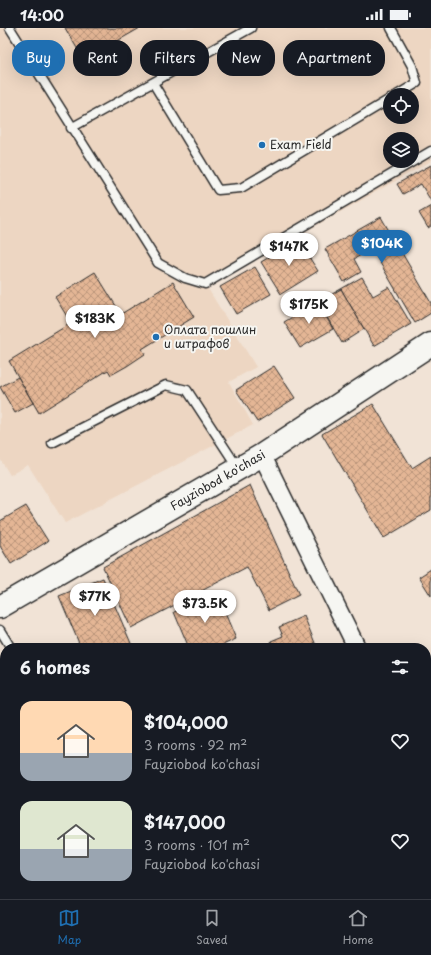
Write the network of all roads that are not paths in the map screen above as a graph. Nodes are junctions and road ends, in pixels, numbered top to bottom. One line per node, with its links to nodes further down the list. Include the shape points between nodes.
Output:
1 (10, 28): 7 (lane)
2 (251, 28): 4 (lane)
3 (391, 28): 5 (lane, via 412,66 417,83)
4 (153, 83): 6 (lane, via 218,190 241,188); 7 (lane)
5 (409, 88)
6 (383, 103)
7 (71, 128): 8 (lane, via 158,263 185,278 205,284)
8 (431, 151)
9 (431, 344): 11 (street, Fayziobod ko'chasi)
10 (52, 443): 12 (lane, via 166,385 187,390)
11 (262, 455): 12 (street, Fayziobod ko'chasi); 16 (street)
12 (239, 468): 13 (street, Fayziobod ko'chasi)
13 (0, 607)
14 (0, 630): 15 (lane)
15 (8, 643)
16 (355, 643)

